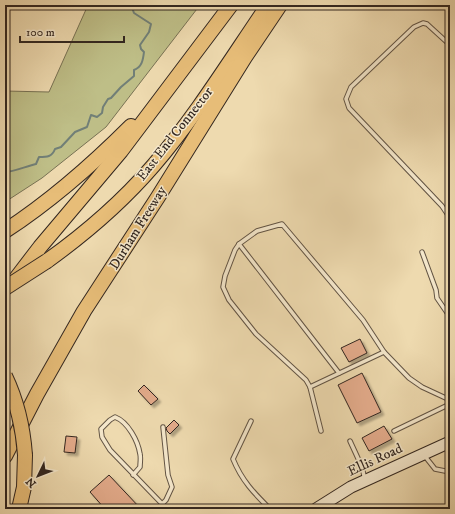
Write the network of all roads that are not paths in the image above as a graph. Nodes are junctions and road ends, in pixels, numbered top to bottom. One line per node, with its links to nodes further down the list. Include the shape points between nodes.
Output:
1 (231, 5): 5 (highway)
2 (268, 5): 10 (highway, East End Connector, bridge, via 201,104 136,185 67,247)
3 (280, 5): 26 (highway, Durham Freeway, via 84,311)
4 (450, 45): 6 (lane, via 427,24 414,26 351,87 346,99 349,108 442,206)
5 (179, 74): 7 (highway, via 81,174 45,204); 11 (highway, via 120,152 40,247)
6 (450, 218)
7 (5, 232)
8 (239, 244): 13 (lane, via 257,231 282,224 363,320); 14 (lane); 16 (lane, via 223,287 229,300 256,334 306,380)
9 (422, 252): 12 (lane, via 437,298)
10 (5, 288)
11 (5, 295)
12 (450, 317)
13 (384, 352): 14 (lane); 17 (lane, via 409,378)
14 (339, 373): 16 (lane)
15 (5, 376): 31 (highway, bridge, via 22,426 25,455 24,487)
16 (310, 387): 21 (lane)
17 (450, 400)
18 (450, 404): 22 (lane)
19 (251, 421): 33 (lane, via 233,459 251,490)
20 (163, 427): 30 (lane, via 168,475 172,487)
21 (321, 431)
22 (394, 431)
23 (350, 441): 29 (lane)
24 (450, 442): 25 (main road, Ellis Road)
25 (423, 454): 27 (lane, via 435,469); 29 (main road, Ellis Road)
26 (5, 456)
27 (450, 472)
28 (133, 475): 28 (lane, via 110,450 102,437 102,429 115,417 132,432 140,453 140,468); 30 (lane)
29 (366, 481): 34 (main road, Ellis Road, via 351,487)
30 (162, 504): 32 (lane)
31 (19, 509)
32 (167, 509)
33 (270, 509)
34 (316, 509)

